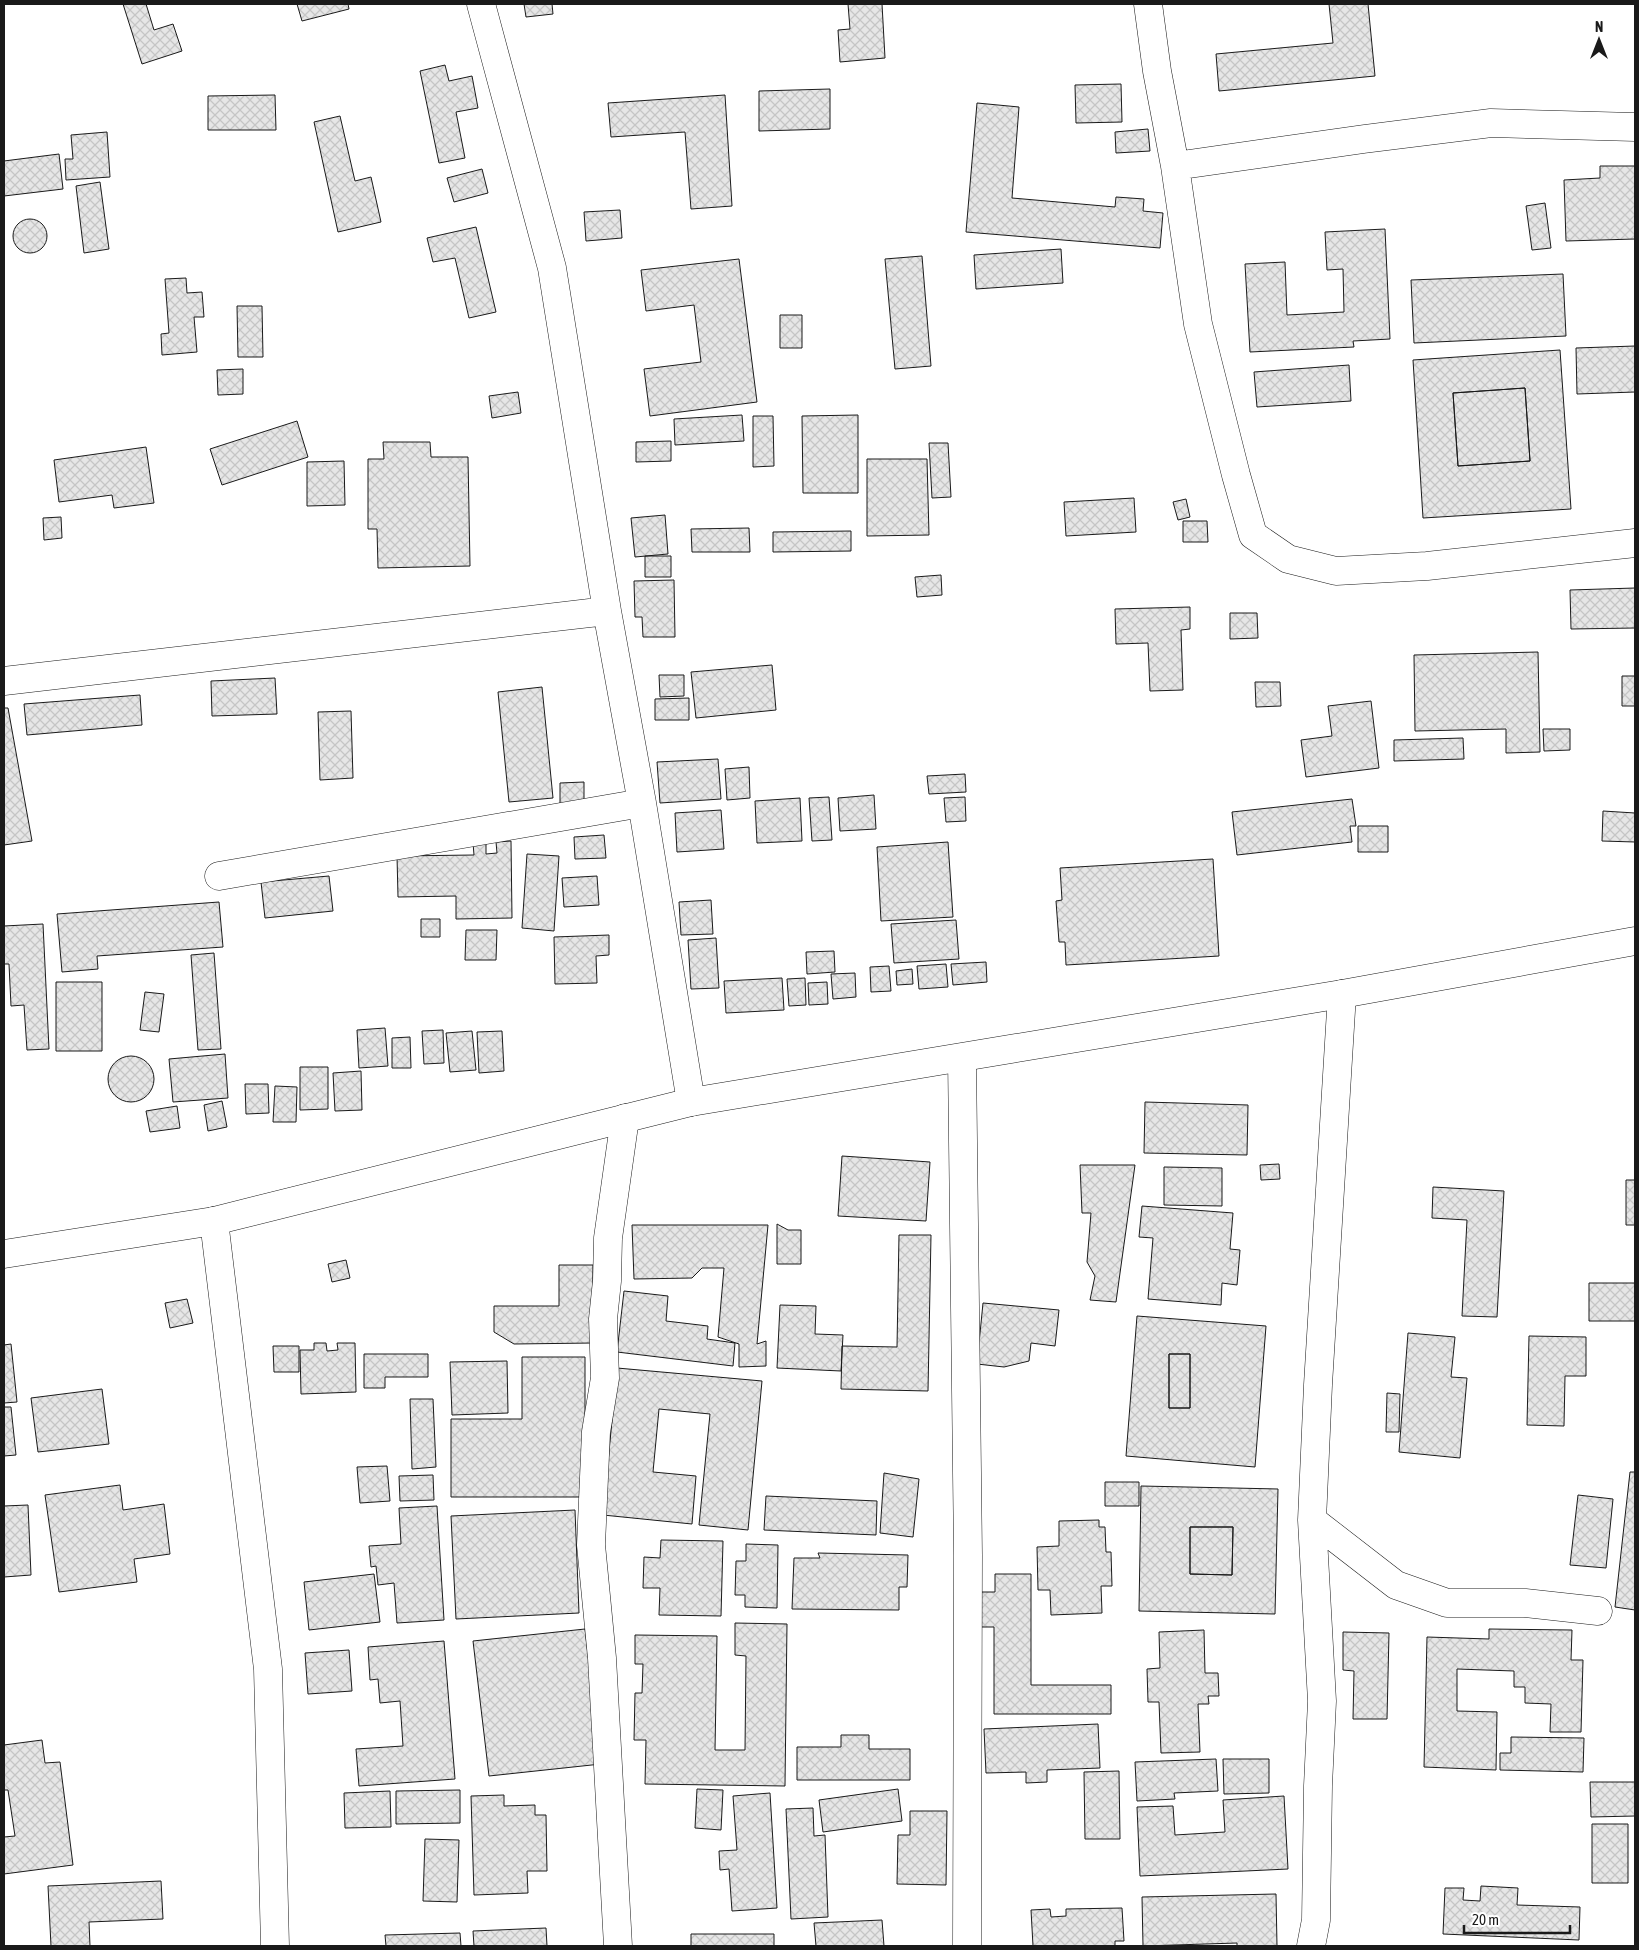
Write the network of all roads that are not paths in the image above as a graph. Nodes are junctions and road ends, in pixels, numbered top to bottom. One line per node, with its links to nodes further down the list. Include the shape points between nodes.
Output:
1 (481, 4): 6 (street, via 552,268)
2 (1148, 4): 4 (street, via 1156,71)
3 (1635, 127): 4 (street, via 1491,123)
4 (1175, 166): 5 (street, via 1198,324 1253,535 1288,559 1336,571 1427,566)
5 (1635, 543)
6 (607, 611): 7 (street); 8 (street)
7 (4, 681)
8 (642, 803): 9 (street); 13 (street)
9 (219, 876)
10 (1635, 941): 11 (street)
11 (1342, 994): 12 (street); 17 (street)
12 (962, 1058): 13 (street); 21 (street, via 968,1555)
13 (691, 1102): 14 (street)
14 (625, 1118): 15 (street); 20 (street, via 608,1238 603,1319 605,1378 596,1432 590,1545 602,1658)
15 (214, 1221): 16 (street); 19 (street, via 268,1669)
16 (4, 1254)
17 (1312, 1520): 18 (street, via 1396,1585 1447,1603 1525,1603); 22 (street, via 1322,1701 1316,1920)
18 (1598, 1611)
19 (275, 1946)
20 (618, 1946)
21 (967, 1946)
22 (1311, 1946)

